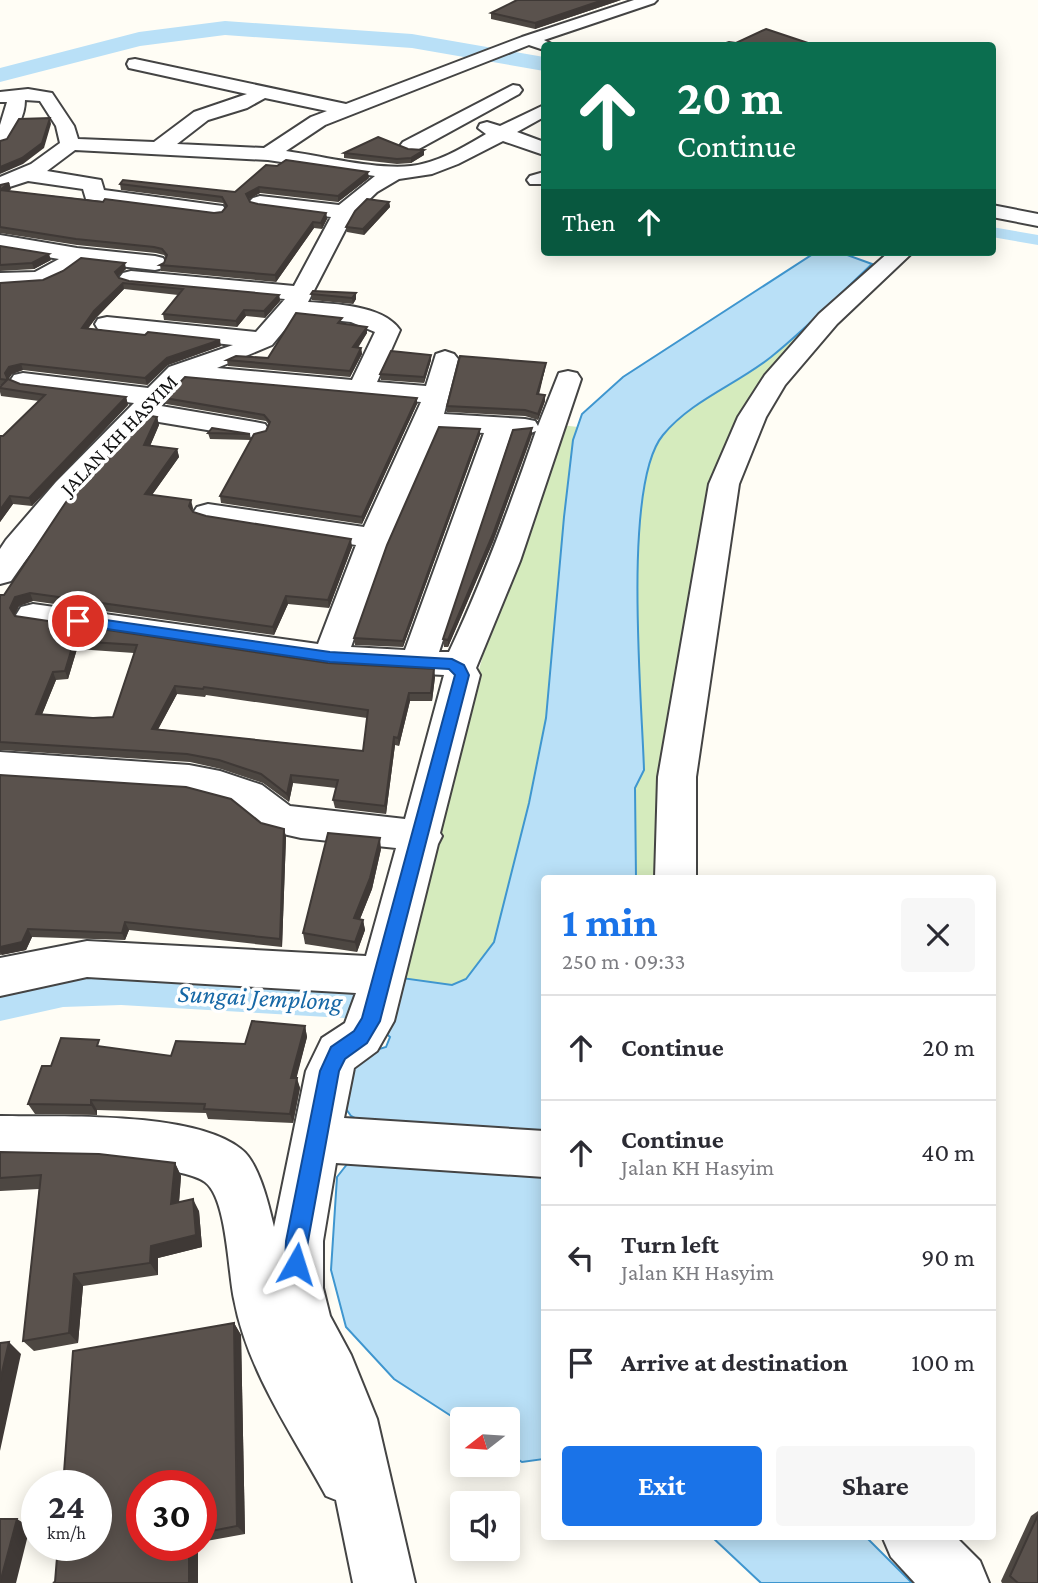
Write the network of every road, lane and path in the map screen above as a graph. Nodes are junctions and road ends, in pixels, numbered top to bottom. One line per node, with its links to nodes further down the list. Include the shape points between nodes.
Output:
1 (649, 0): 2 (street)
2 (528, 40): 3 (street); 8 (street)
3 (541, 44)
4 (135, 64): 6 (street)
5 (513, 89): 10 (street)
6 (263, 92): 8 (street); 15 (street, via 201,116)
7 (8, 97): 12 (street, via 17,108); 13 (street, via 46,97 65,126)
8 (348, 110): 16 (street, via 318,121)
9 (541, 114): 11 (street)
10 (456, 119): 11 (street); 17 (street, via 410,146)
11 (503, 132): 14 (street); 17 (street)
12 (0, 139)
13 (70, 144): 15 (street); 20 (street)
14 (541, 148)
15 (158, 149): 16 (street)
16 (268, 154): 19 (street)
17 (450, 159): 18 (street)
18 (423, 171): 19 (street); 21 (street)
19 (394, 173): 24 (street, JALAN KH HASYIM)
20 (28, 175): 22 (street); 26 (street, via 94,184 93,195)
21 (454, 182)
22 (0, 184)
23 (329, 184): 24 (street)
24 (370, 188): 27 (street, JALAN KH HASYIM)
25 (260, 202): 27 (street)
26 (215, 212)
27 (344, 212): 36 (street, JALAN KH HASYIM)
28 (996, 212): 29 (street)
29 (1038, 220)
30 (0, 242): 31 (street)
31 (78, 256): 33 (street); 35 (street, via 60,272 23,281)
32 (898, 256): 58 (street, via 828,319 774,381 751,417 724,484 677,777)
33 (155, 263)
34 (131, 278): 36 (street)
35 (0, 279)
36 (296, 301): 38 (street, JALAN KH HASYIM); 43 (street, via 369,320 388,330)
37 (107, 324): 38 (street)
38 (263, 340): 40 (street, JALAN KH HASYIM)
39 (444, 359): 45 (street)
40 (178, 373): 43 (street); 44 (street, JALAN KH HASYIM)
41 (568, 379): 47 (street)
42 (23, 381): 44 (street)
43 (360, 390): 45 (street)
44 (147, 404): 48 (street); 51 (street, JALAN KH HASYIM, via 66,488)
45 (431, 408): 46 (street); 50 (street)
46 (500, 426): 47 (street); 54 (street)
47 (551, 429): 55 (street, via 485,613)
48 (255, 430)
49 (208, 513): 50 (street)
50 (374, 538): 53 (street)
51 (0, 574)
52 (33, 615): 53 (street)
53 (330, 657): 54 (street)
54 (418, 662): 55 (street)
55 (459, 668): 57 (street, via 462,675)
56 (0, 766): 57 (street, via 189,779 247,795 290,821)
57 (422, 836): 60 (street)
58 (675, 875)
59 (0, 977): 60 (street, via 87,959)
60 (378, 993): 62 (street, via 361,1037 338,1053 329,1071)
61 (0, 1139): 64 (street, via 112,1141 198,1153 225,1166 238,1187 264,1314 277,1347)
62 (335, 1140): 63 (street); 64 (street, via 297,1241 296,1287 305,1324 348,1419)
63 (541, 1154)
64 (369, 1515): 66 (street)
65 (916, 1540): 67 (street)
66 (384, 1583)
67 (958, 1583)

